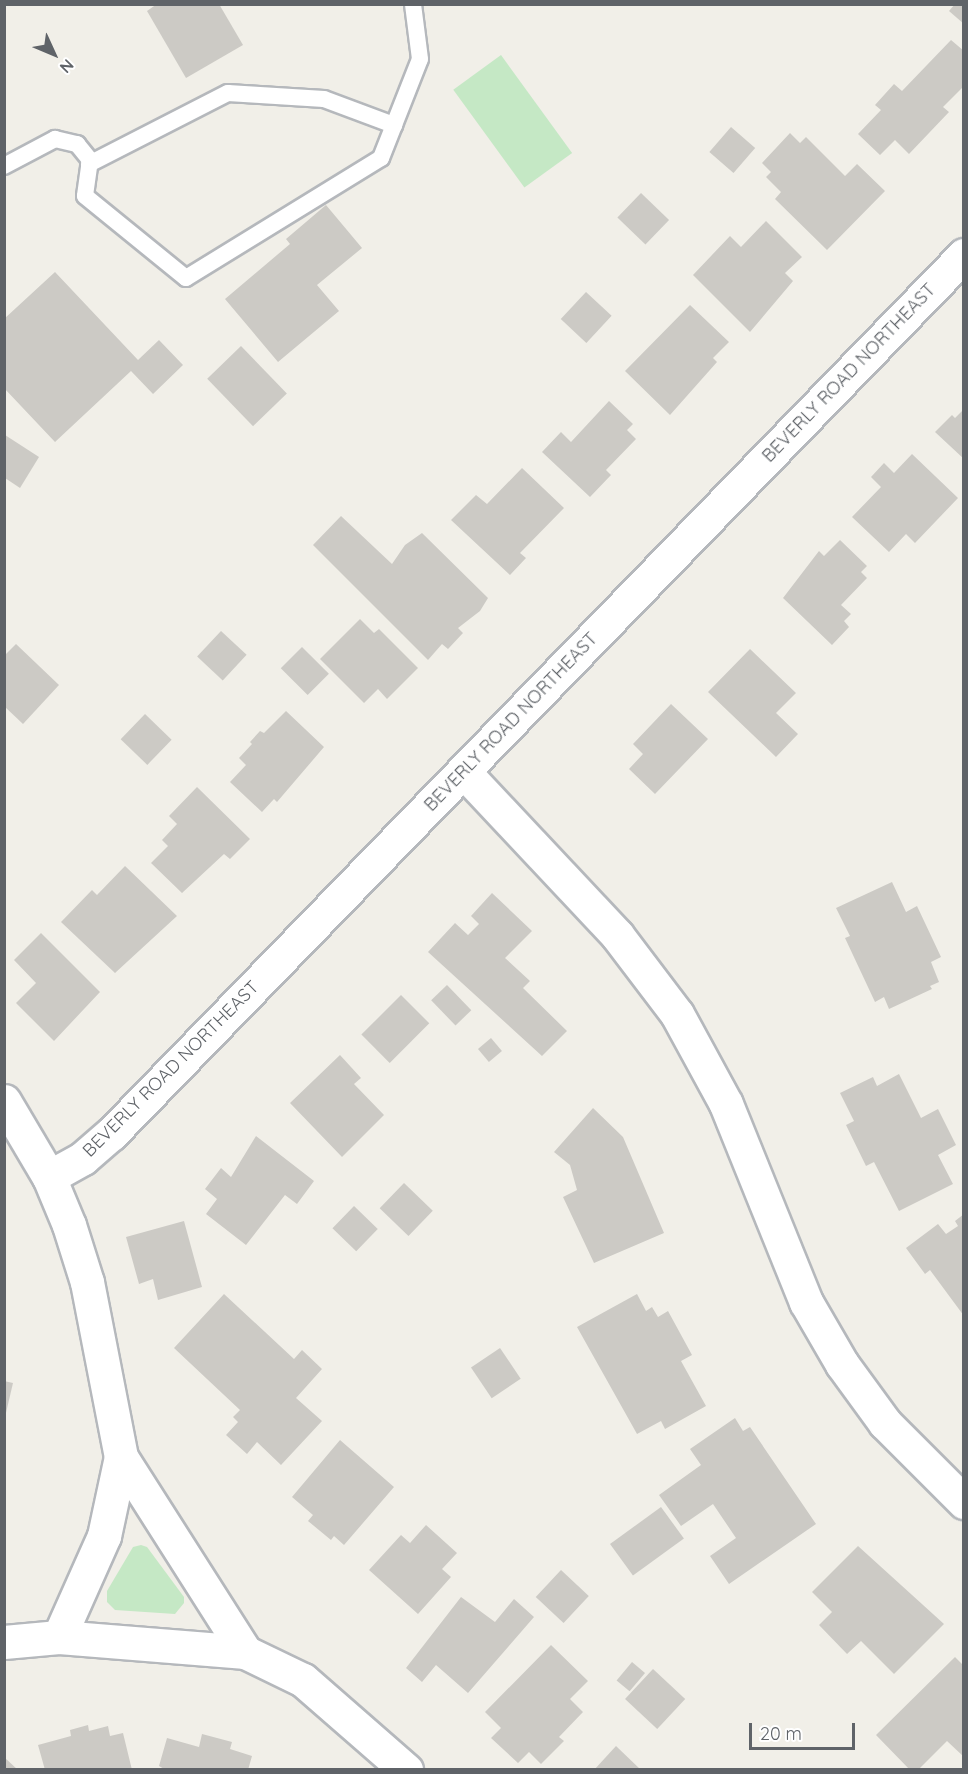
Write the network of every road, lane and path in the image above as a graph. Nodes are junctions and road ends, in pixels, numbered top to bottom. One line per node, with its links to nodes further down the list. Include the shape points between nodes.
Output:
1 (413, 4): 2 (lane, via 420,59)
2 (394, 125): 3 (lane, via 324,99 228,93); 3 (lane, via 381,158 186,278 85,196)
3 (88, 164): 4 (lane, via 90,160 77,144 55,139)
4 (4, 166)
5 (963, 255): 6 (street, BEVERLY ROAD NORTHEAST)
6 (463, 771): 8 (street, BEVERLY ROAD NORTHEAST, via 111,1134 83,1158); 10 (street, via 616,934 676,1014 726,1104 806,1302 842,1364 885,1423)
7 (4, 1101): 8 (street)
8 (50, 1178): 9 (street, via 87,1282)
9 (121, 1457): 11 (street, via 104,1536); 13 (street)
10 (963, 1502)
11 (59, 1636): 12 (street); 13 (street)
12 (4, 1642)
13 (245, 1652): 14 (street, via 303,1680)
14 (406, 1770)

